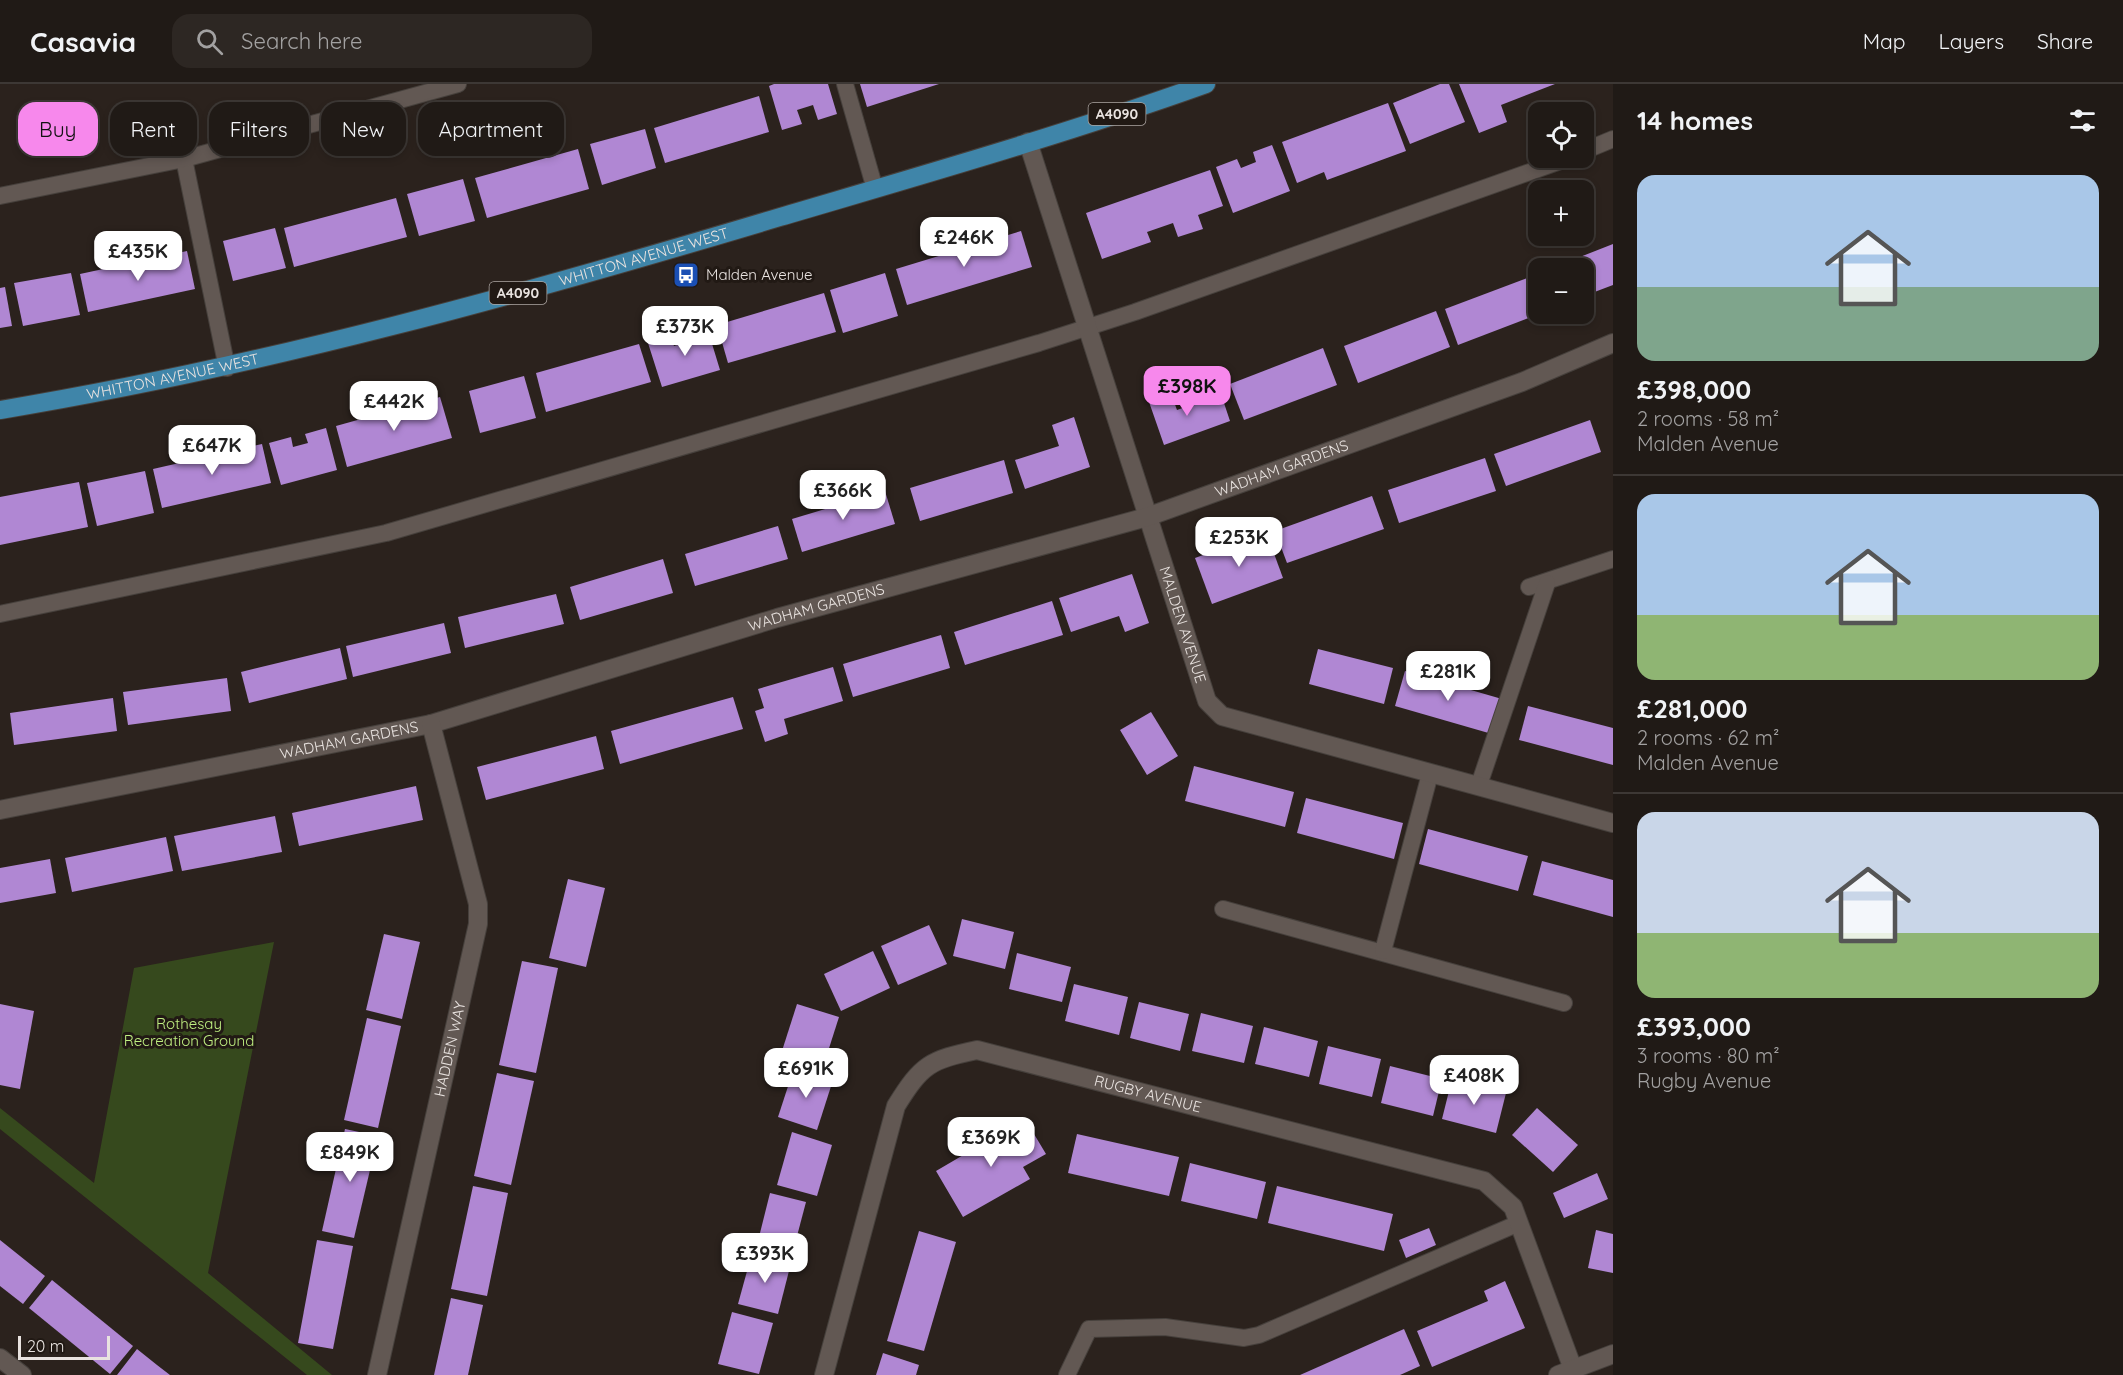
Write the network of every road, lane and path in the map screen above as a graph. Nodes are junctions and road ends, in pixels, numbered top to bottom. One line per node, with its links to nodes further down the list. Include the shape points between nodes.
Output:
1 (459, 84): 7 (lane)
2 (845, 84): 9 (lane)
3 (1206, 84): 5 (main road, WHITTON AVENUE WEST / A4090)
4 (1613, 139): 6 (lane)
5 (1029, 142): 9 (main road, WHITTON AVENUE WEST / A4090); 11 (street, MALDEN AVENUE)
6 (1594, 147)
7 (184, 159): 10 (lane); 13 (lane)
8 (1541, 168): 11 (lane)
9 (875, 189): 13 (main road, WHITTON AVENUE WEST / A4090, via 584,276)
10 (0, 196)
11 (1086, 328): 15 (street, MALDEN AVENUE); 19 (lane, via 386,533)
12 (1613, 343): 15 (street, WADHAM GARDENS, via 1522,382)
13 (227, 368): 14 (main road, WHITTON AVENUE WEST / A4090)
14 (0, 410)
15 (1147, 517): 20 (street, WADHAM GARDENS, via 777,618); 21 (street, MALDEN AVENUE, via 1207,700 1222,716)
16 (1613, 559): 17 (lane)
17 (1547, 584): 18 (lane); 22 (lane)
18 (1529, 588)
19 (0, 614)
20 (431, 724): 23 (street, WADHAM GARDENS); 33 (street, HADDEN WAY, via 478,904 478,924)
21 (1430, 774): 22 (street, MALDEN AVENUE); 26 (lane)
22 (1479, 785): 24 (street, MALDEN AVENUE)
23 (0, 810)
24 (1613, 823)
25 (1223, 909): 26 (lane)
26 (1383, 951): 27 (lane)
27 (1564, 1003)
28 (1519, 1223): 31 (street, RUGBY AVENUE); 34 (street, RUGBY AVENUE, via 1513,1207 1484,1181 977,1050 939,1058 915,1076 896,1106); 35 (lane, via 1259,1335 1244,1338 1165,1327 1089,1329)
29 (1613, 1354): 31 (street)
30 (0, 1358): 32 (street)
31 (1565, 1372)
32 (22, 1375)
33 (377, 1375)
34 (824, 1375)
35 (1067, 1375)

